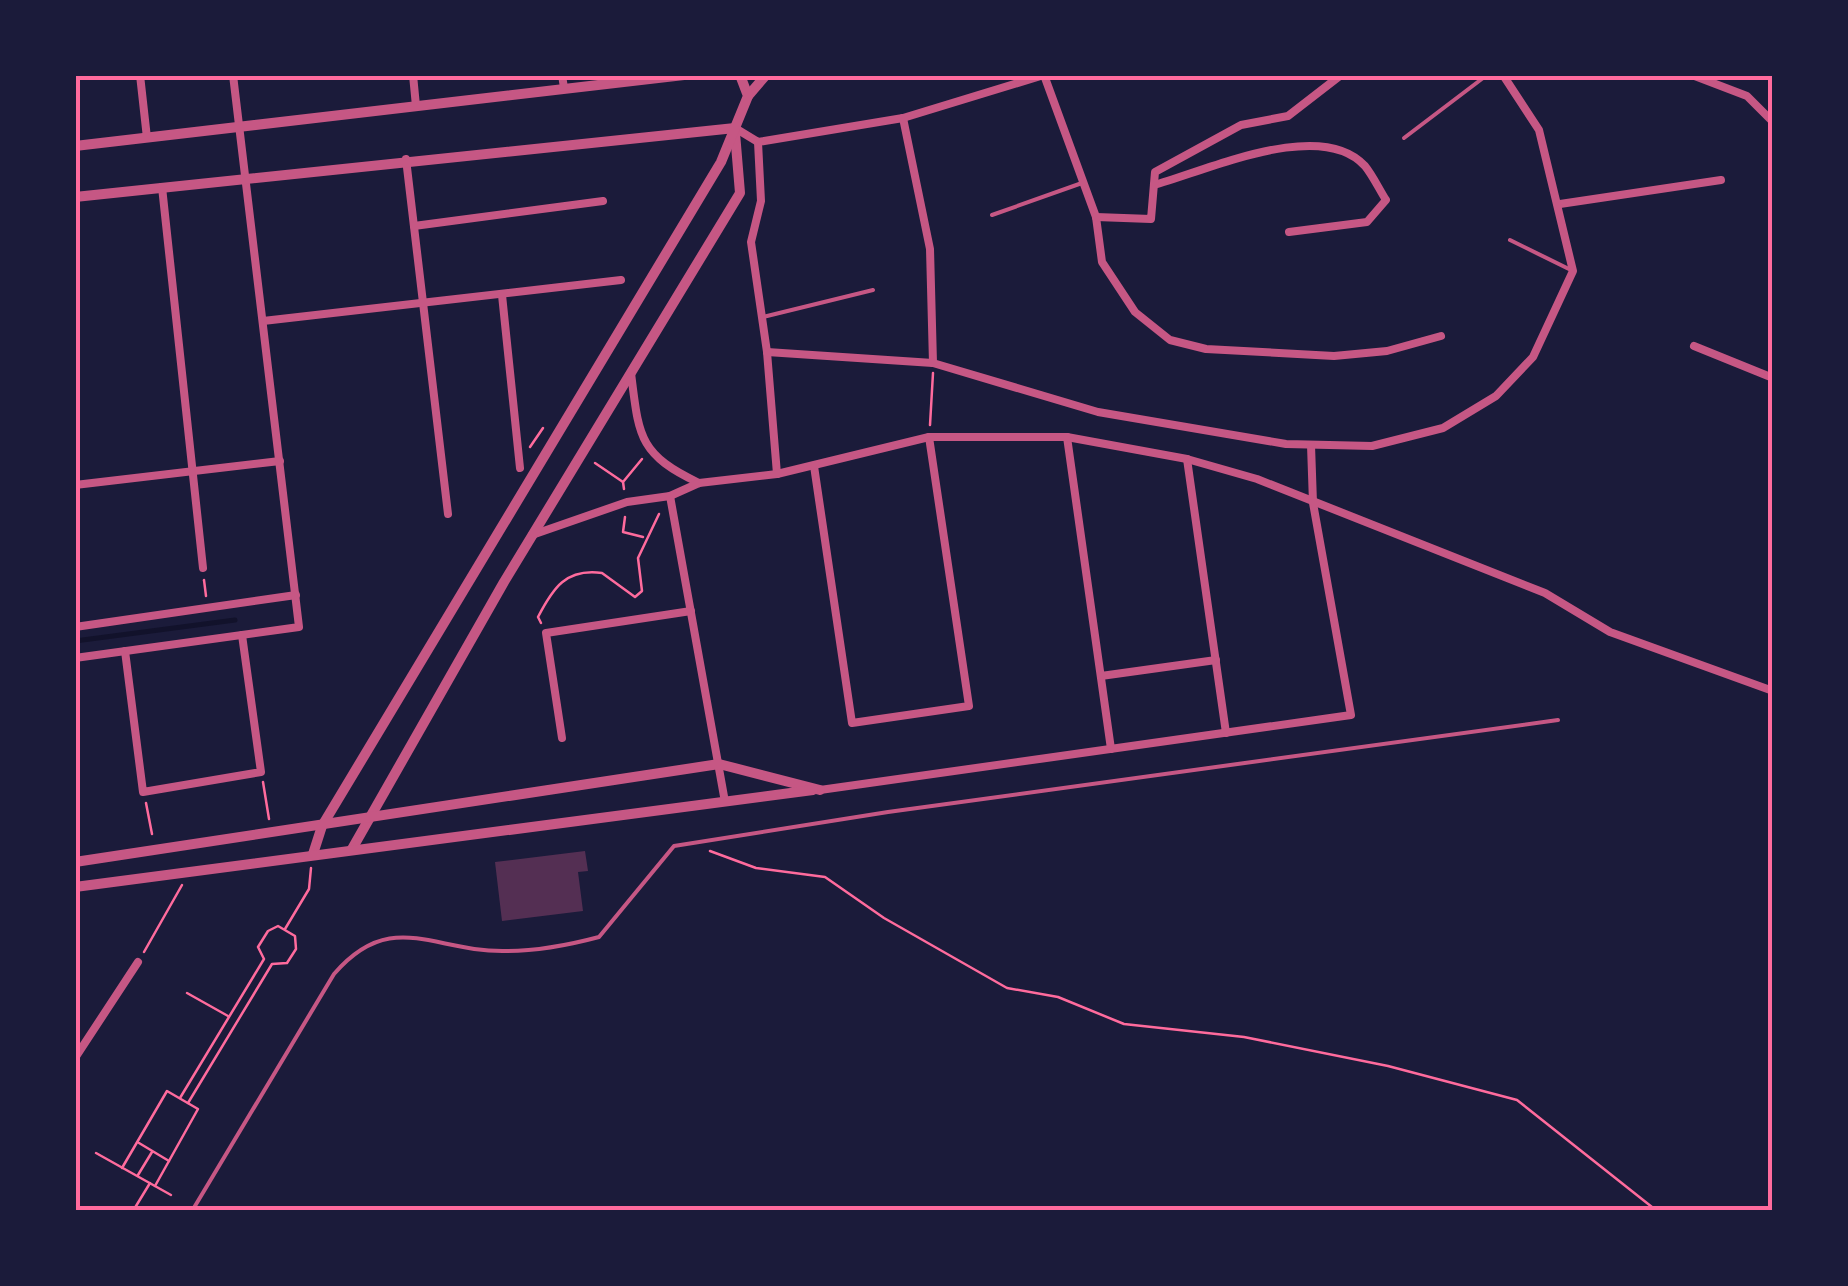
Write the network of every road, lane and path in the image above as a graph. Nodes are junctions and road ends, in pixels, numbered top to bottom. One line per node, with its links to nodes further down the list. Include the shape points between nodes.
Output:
1 (140, 75): 20 (street)
2 (233, 75): 18 (street)
3 (413, 75): 15 (street)
4 (562, 75): 13 (street)
5 (684, 75): 13 (street)
6 (740, 75): 14 (street)
7 (766, 75): 14 (street)
8 (1044, 75): 16 (street); 27 (street)
9 (1341, 75): 28 (street, via 1288,116 1241,125 1199,146 1155,172)
10 (1486, 75): 21 (lane)
11 (1503, 75): 32 (street, via 1539,130)
12 (1692, 75): 17 (street, via 1747,96)
13 (564, 88): 15 (street)
14 (748, 96): 19 (street)
15 (416, 106): 18 (street)
16 (903, 118): 22 (street); 48 (street, via 930,249)
17 (1773, 122)
18 (239, 128): 20 (street); 25 (street)
19 (735, 128): 22 (street); 24 (street); 49 (street, via 740,193); 51 (street, via 721,162)
20 (147, 138): 23 (street)
21 (1404, 138)
22 (758, 142): 43 (street, via 761,201 751,242)
23 (75, 146)
24 (406, 159): 25 (street); 35 (street)
25 (246, 178): 29 (street); 44 (street)
26 (1721, 180): 32 (street)
27 (1082, 183): 33 (lane); 34 (street)
28 (1154, 185): 34 (street, via 1151,219); 36 (street, via 1267,150 1308,146 1337,148 1364,164 1386,200 1367,222)
29 (162, 187): 30 (street); 60 (street)
30 (75, 197)
31 (603, 201): 35 (street)
32 (1560, 204): 38 (street)
33 (992, 214)
34 (1096, 217): 45 (street, via 1102,262 1134,312 1170,340 1206,349 1334,356 1388,351)
35 (414, 226): 42 (street)
36 (1289, 232)
37 (1510, 240): 38 (lane)
38 (1572, 271): 54 (street, via 1532,357 1496,396 1443,428 1372,446)
39 (621, 280): 41 (street)
40 (873, 290): 43 (lane)
41 (502, 296): 42 (street); 59 (street)
42 (423, 304): 44 (street); 67 (street)
43 (763, 317): 47 (street)
44 (263, 321): 57 (street)
45 (1441, 336)
46 (1694, 346): 50 (street)
47 (767, 352): 48 (street); 61 (street)
48 (933, 363): 52 (path); 54 (street, via 1098,412)
49 (631, 373): 55 (street); 63 (street, via 637,421 657,462)
50 (1773, 378)
51 (555, 436): 59 (path, via 540,426); 91 (street)
52 (929, 437): 53 (street); 58 (street); 58 (street, via 969,706 852,724)
53 (1066, 437): 56 (street); 79 (street)
54 (1310, 445): 66 (street)
55 (582, 454): 62 (path); 68 (street)
56 (1188, 460): 66 (street); 78 (street)
57 (280, 461): 60 (street); 70 (street)
58 (814, 466): 61 (street)
59 (520, 468)
60 (192, 470): 64 (street); 69 (street)
61 (777, 474): 63 (street)
62 (623, 482)
63 (698, 483): 65 (street)
64 (75, 485)
65 (670, 496): 68 (street, via 627,502); 72 (street); 74 (path, via 638,558 642,591 635,597 602,573 568,575 538,617)
66 (1314, 502): 80 (street, via 1545,593 1610,632); 82 (street, via 1352,715)
67 (448, 514)
68 (532, 536): 90 (street)
69 (204, 568): 71 (path)
70 (296, 595): 71 (street); 75 (street, via 299,627)
71 (207, 608): 73 (street)
72 (691, 611): 74 (street); 85 (street)
73 (75, 627)
74 (546, 633): 83 (street)
75 (242, 635): 76 (street); 86 (street)
76 (125, 651): 77 (street); 88 (street)
77 (75, 658)
78 (1216, 660): 79 (street); 82 (street)
79 (1101, 676): 84 (street)
80 (1773, 691)
81 (1558, 720): 116 (lane, via 674,846 600,937 504,952 395,936 358,947 334,974)
82 (1226, 732): 84 (street)
83 (562, 738)
84 (1111, 749): 87 (street)
85 (719, 764): 87 (street); 89 (street); 90 (street)
86 (261, 772): 88 (street); 92 (path)
87 (820, 790): 89 (street)
88 (144, 792): 94 (path)
89 (725, 802): 93 (street)
90 (366, 820): 91 (street); 93 (street)
91 (322, 826): 92 (street); 96 (street)
92 (272, 835): 94 (street)
93 (352, 849): 96 (street)
94 (155, 850): 97 (street)
95 (700, 850): 117 (path, via 756,868 825,877 1007,988 1058,997 1124,1024 1244,1037 1517,1100)
96 (313, 854): 98 (street); 100 (path, via 309,890)
97 (75, 862)
98 (190, 871): 99 (street); 101 (path)
99 (75, 887)
100 (284, 930): 103 (path, via 268,931 258,948 264,958); 106 (path, via 295,936 296,949 287,962 272,964)
101 (138, 962): 104 (street)
102 (187, 993): 103 (path)
103 (229, 1016): 105 (path)
104 (75, 1058)
105 (180, 1098): 106 (path); 107 (path, via 167,1091)
106 (188, 1103): 110 (path, via 198,1109)
107 (138, 1142): 108 (path); 111 (path)
108 (153, 1151): 110 (path); 112 (path)
109 (96, 1153): 111 (path)
110 (169, 1161): 113 (path)
111 (122, 1168): 112 (path)
112 (138, 1176): 113 (path)
113 (152, 1185): 114 (path); 115 (path)
114 (170, 1194)
115 (133, 1211)
116 (192, 1211)
117 (1657, 1211)

